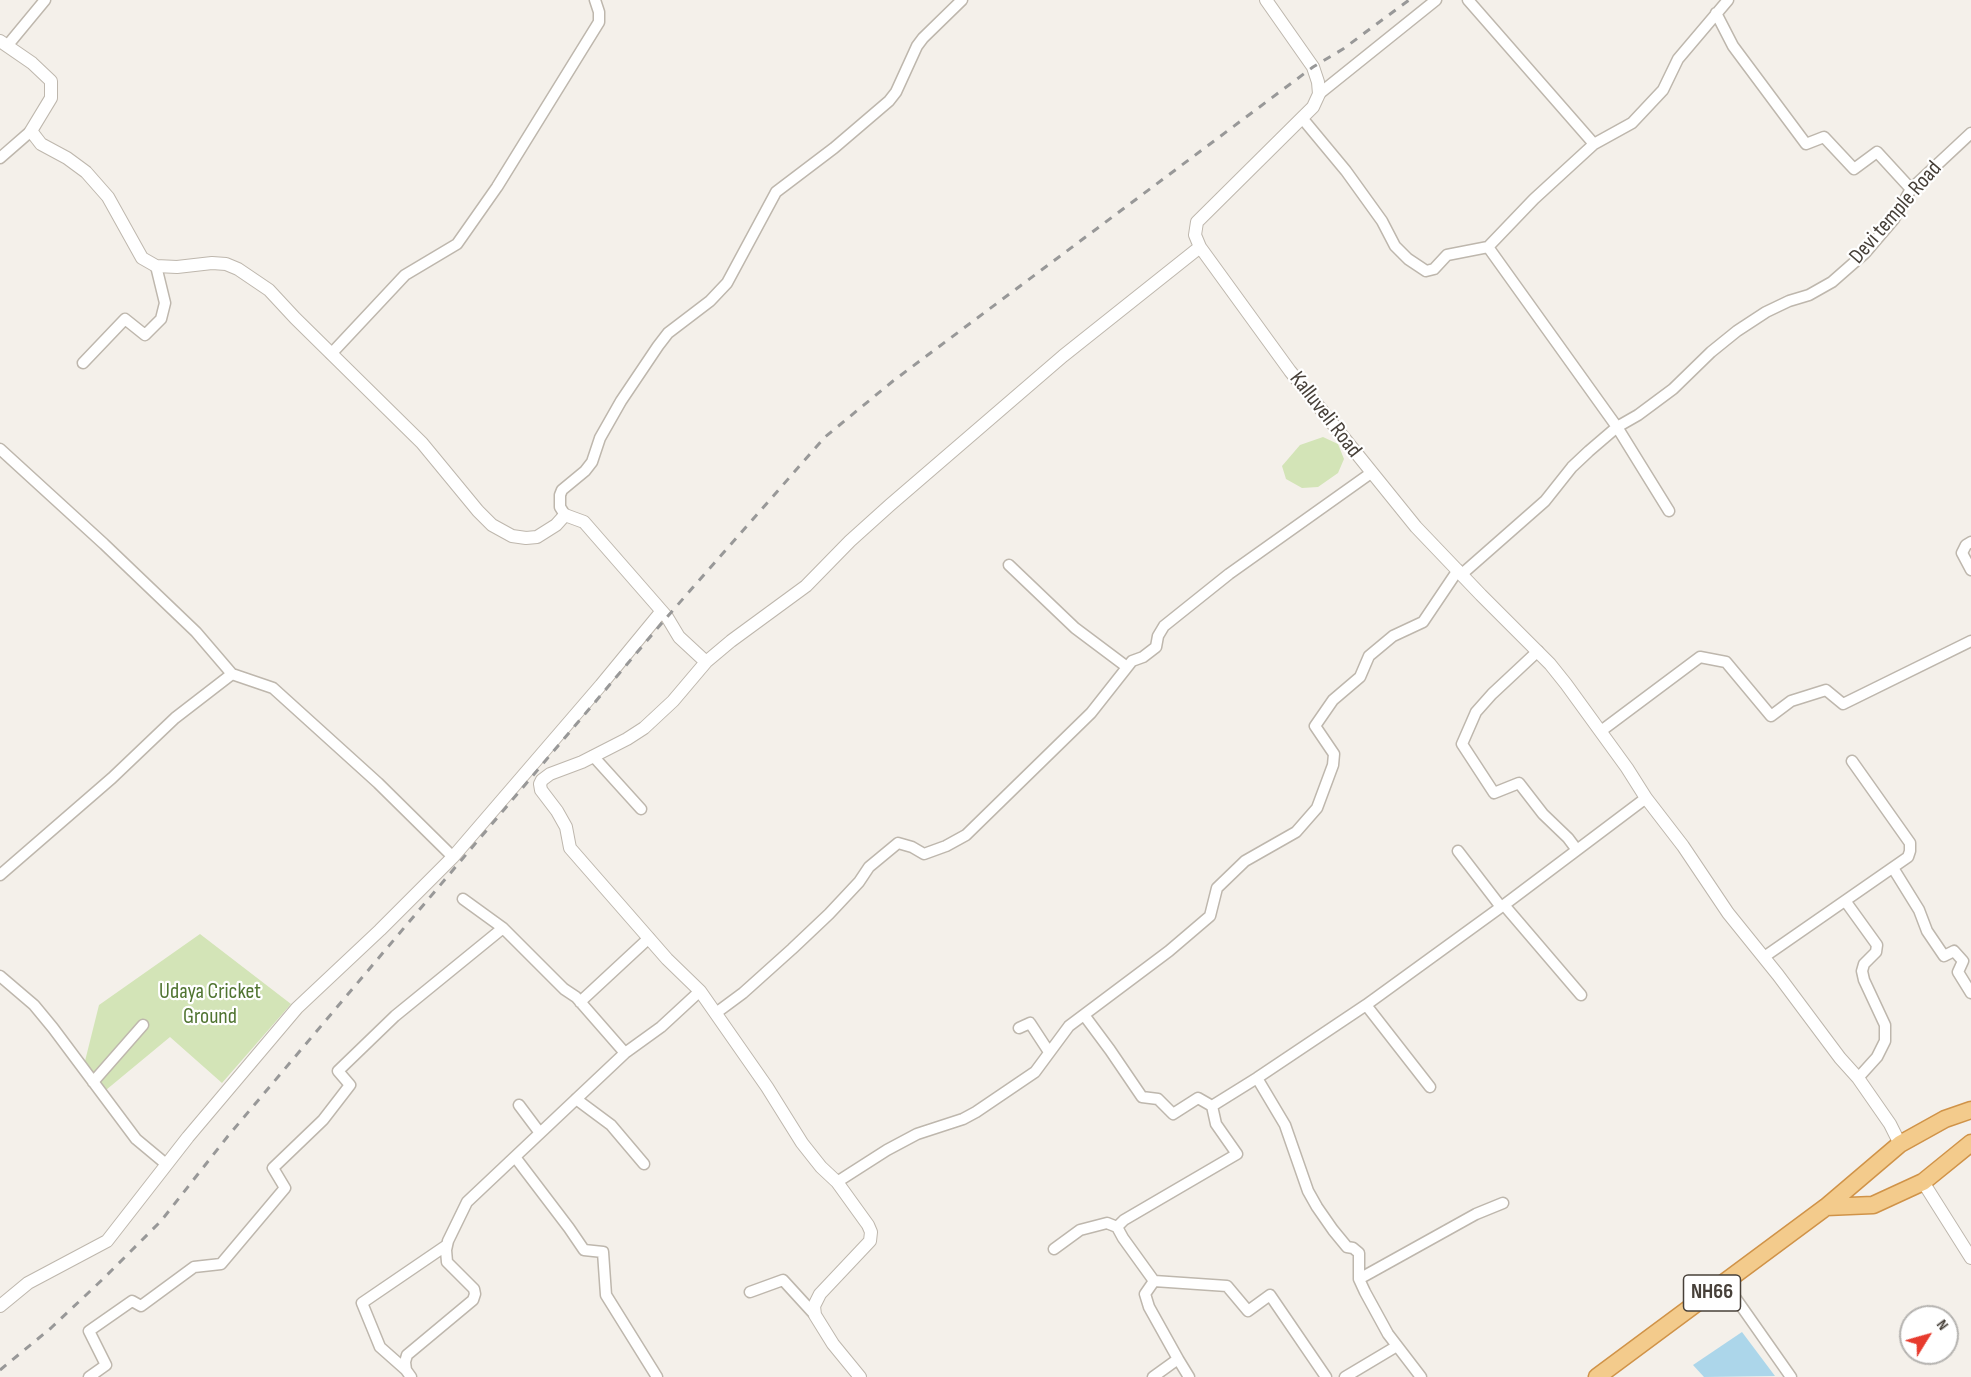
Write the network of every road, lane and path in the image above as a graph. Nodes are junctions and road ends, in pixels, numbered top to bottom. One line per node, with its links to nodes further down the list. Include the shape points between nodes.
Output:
1 (45, 0): 9 (street)
2 (595, 0): 20 (street, via 599,22 458,244 405,275)
3 (962, 0): 26 (street, via 917,46 889,101 776,192 726,283 710,301 668,333 621,401 600,438 592,462 562,490 560,507)
4 (1266, 0): 10 (street, via 1313,67)
5 (1436, 0): 10 (street)
6 (1468, 0): 14 (street)
7 (1728, 0): 8 (street)
8 (1716, 13): 14 (street, via 1678,59 1663,90 1632,123); 16 (street, via 1733,46 1806,144 1824,137 1854,169 1877,152)
9 (4, 44): 12 (street, via 51,81 51,98)
10 (1319, 94): 11 (street)
11 (1302, 117): 17 (street, via 1197,222 1195,234); 18 (street, via 1408,259 1426,271 1434,269 1447,255)
12 (31, 131): 15 (street); 19 (street, via 41,144 86,172 108,197 142,258)
13 (1971, 133): 16 (street, Devi temple Road)
14 (1594, 144): 18 (street)
15 (0, 158)
16 (1911, 189): 22 (street, Devi temple Road, via 1894,219 1865,253 1832,282 1766,312 1737,331 1673,389)
17 (1200, 247): 24 (street, Kalluveli Road, via 1290,371); 34 (street, via 1063,356 850,541 806,586)
18 (1488, 247): 22 (street)
19 (156, 266): 20 (street, via 212,263 238,269 269,290); 21 (street, via 165,303 161,319 145,334 125,319)
20 (331, 354): 26 (street, via 422,443 492,525 512,536 537,537)
21 (83, 363)
22 (1617, 427): 25 (street); 30 (street, Devi temple Road, via 1572,467 1545,501)
23 (0, 449): 36 (street, via 196,632)
24 (1371, 473): 30 (street, Kalluveli Road); 35 (street, via 1178,614 1164,626 1156,647)
25 (1669, 511)
26 (565, 515): 31 (street, via 584,522)
27 (1971, 542): 29 (street, via 1962,553)
28 (1009, 565): 35 (street, via 1074,628)
29 (1971, 570)
30 (1460, 572): 33 (street, Kalluveli Road); 61 (street, Devi temple Road, via 1423,622 1393,636 1369,656 1360,677 1334,700 1315,726 1335,754 1317,808 1310,817 1296,832 1245,861 1217,888 1210,916 1198,928)
31 (661, 612): 34 (street, via 679,637); 44 (street)
32 (1971, 641): 37 (street, via 1843,704 1826,690 1791,701 1771,717 1726,662 1700,657)
33 (1538, 651): 37 (street, Kalluveli Road); 42 (street, via 1476,711 1462,744 1494,793 1519,783)
34 (706, 662): 38 (street, via 644,728)
35 (1127, 668): 60 (street, via 1091,713 966,835 924,854 898,843 869,867 829,914 792,949)
36 (232, 674): 44 (street, via 273,688); 46 (street, via 175,718)
37 (1601, 731): 40 (street, Kalluveli Road)
38 (593, 756): 41 (street); 51 (street, via 550,774 542,780 541,790 566,827 570,848)
39 (1852, 761): 45 (street, via 1910,843 1908,857)
40 (1646, 798): 42 (street); 52 (street, Kalluveli Road)
41 (641, 809)
42 (1577, 850): 49 (street)
43 (1458, 851): 49 (street)
44 (453, 856): 79 (street, via 297,1008)
45 (1893, 868): 48 (street); 53 (street, via 1944,956 1954,951)
46 (0, 875)
47 (463, 899): 50 (street)
48 (1846, 902): 52 (street); 67 (street, via 1877,945 1862,971 1885,1025 1885,1041 1877,1057)
49 (1502, 906): 57 (street); 59 (street)
50 (503, 928): 58 (street); 98 (street, via 395,1016 338,1071 350,1085 323,1120 273,1168 285,1188 221,1264 194,1267 141,1306 132,1301 89,1331 106,1365)
51 (649, 938): 55 (street); 58 (street)
52 (1764, 957): 67 (street, Kalluveli Road)
53 (1966, 963): 56 (street, via 1958,972)
54 (0, 976): 68 (street, via 34,1005)
55 (700, 991): 60 (street); 65 (street)
56 (1971, 993)
57 (1581, 995)
58 (580, 1002): 65 (street)
59 (1366, 1005): 66 (street); 69 (street)
60 (716, 1013): 81 (street, via 802,1143)
61 (1084, 1015): 64 (street, via 1069,1026); 72 (street, via 1142,1097 1158,1099 1173,1114 1198,1098)
62 (143, 1025): 68 (street)
63 (1019, 1029): 64 (street, via 1030,1023)
64 (1049, 1052): 81 (street, via 1035,1071 976,1112 916,1134)
65 (625, 1053): 70 (street)
66 (1257, 1078): 72 (street); 89 (street, via 1285,1125 1317,1207 1347,1247 1359,1253)
67 (1858, 1078): 76 (street, Kalluveli Road)
68 (93, 1082): 79 (street, via 136,1138)
69 (1430, 1087)
70 (576, 1099): 74 (street); 80 (street, via 611,1125)
71 (519, 1106): 74 (street)
72 (1212, 1106): 85 (street, via 1216,1124 1237,1154)
73 (1971, 1110): 76 (highway, NH66, via 1945,1119)
74 (540, 1133): 78 (street)
75 (1971, 1143): 82 (highway)
76 (1900, 1144): 84 (highway, NH66)
77 (1971, 1153): 82 (street)
78 (515, 1157): 86 (street, via 467,1202); 99 (street, via 584,1250 603,1252 606,1295)
79 (166, 1164): 93 (street, via 107,1241 28,1283)
80 (644, 1164)
81 (837, 1182): 94 (street, via 871,1232 870,1241 820,1294 814,1306)
82 (1923, 1182): 84 (highway, via 1873,1205); 88 (street)
83 (1503, 1203): 89 (street)
84 (1826, 1207): 91 (highway, NH66)
85 (1117, 1227): 87 (street, via 1107,1223 1080,1230); 90 (street)
86 (447, 1245): 97 (street, via 447,1262 474,1289 473,1300 407,1355); 97 (street, via 363,1303 381,1347)
87 (1054, 1249)
88 (1971, 1258)
89 (1359, 1279): 95 (street)
90 (1154, 1281): 96 (street, via 1145,1294); 103 (street, via 1227,1286 1248,1311 1270,1295)
91 (1725, 1283): 106 (highway, NH66); 107 (street)
92 (750, 1292): 94 (street, via 783,1280)
93 (0, 1306)
94 (815, 1315): 100 (street)
95 (1397, 1346): 104 (street); 105 (street)
96 (1178, 1359): 101 (street); 102 (street)
97 (409, 1374)
98 (89, 1377)
99 (657, 1377)
100 (860, 1377)
101 (1153, 1377)
102 (1189, 1377)
103 (1326, 1377)
104 (1345, 1377)
105 (1421, 1377)
106 (1597, 1377)
107 (1791, 1377)

